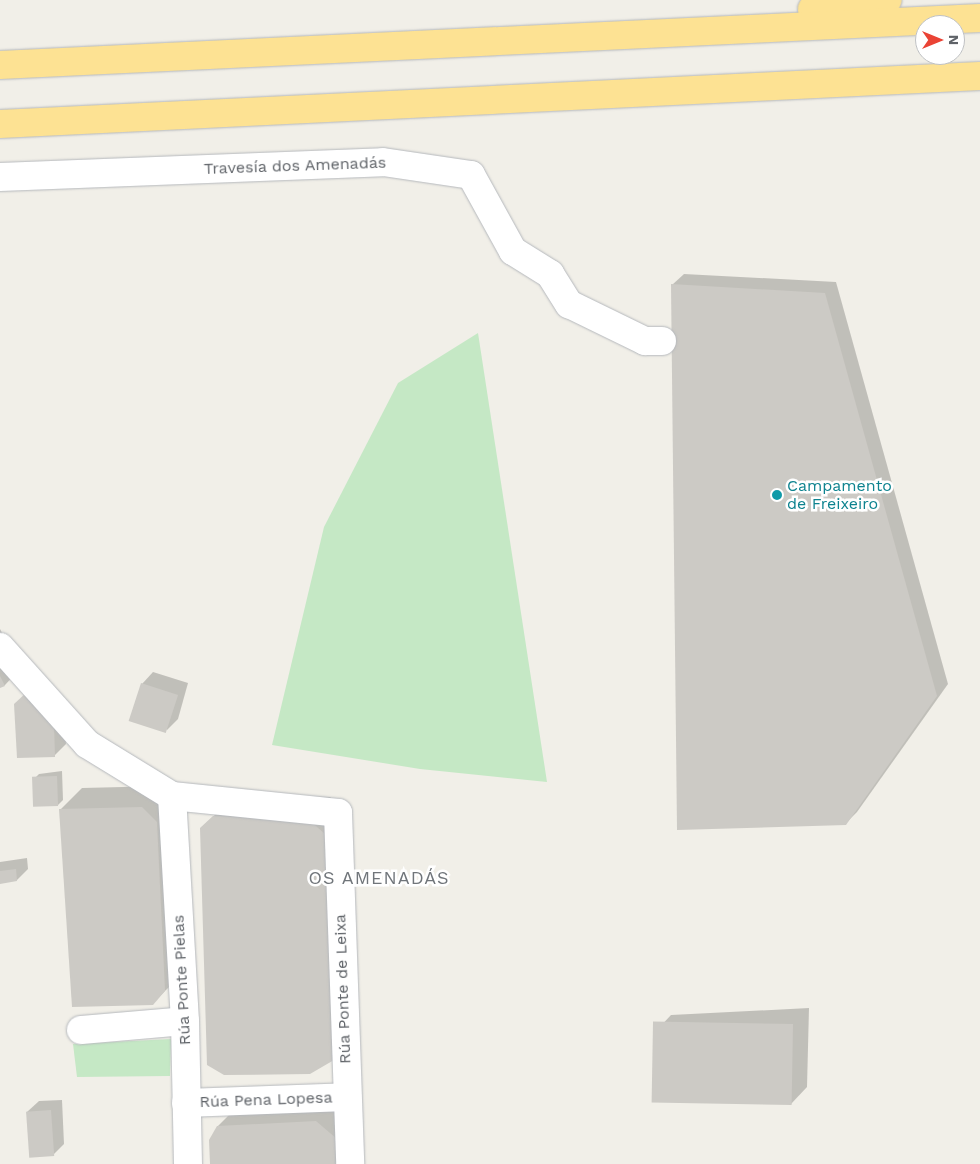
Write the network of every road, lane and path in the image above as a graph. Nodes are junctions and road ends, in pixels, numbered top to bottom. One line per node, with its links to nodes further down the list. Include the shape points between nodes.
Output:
1 (887, 0): 3 (highway)
2 (980, 18): 3 (highway)
3 (519, 39): 4 (highway)
4 (0, 64)
5 (980, 76): 6 (highway)
6 (900, 80): 7 (highway); 8 (highway)
7 (980, 84)
8 (0, 124)
9 (0, 177): 10 (street, Travesía dos Amenadás, via 383,162 471,175 513,250 550,274 569,304 646,341)
10 (662, 340)
11 (0, 647): 12 (street, via 87,744)
12 (172, 796): 13 (street, Rúa Ponte Pielas); 15 (street, Rúa Ponte de Leixa, via 338,813)
13 (185, 1021): 14 (street); 16 (street, Rúa Ponte Pielas)
14 (81, 1030)
15 (346, 1097): 16 (street, Rúa Pena Lopesa); 18 (street, Rúa Ponte de Leixa)
16 (186, 1103): 17 (street, Rúa Ponte Pielas)
17 (188, 1164)
18 (350, 1164)

